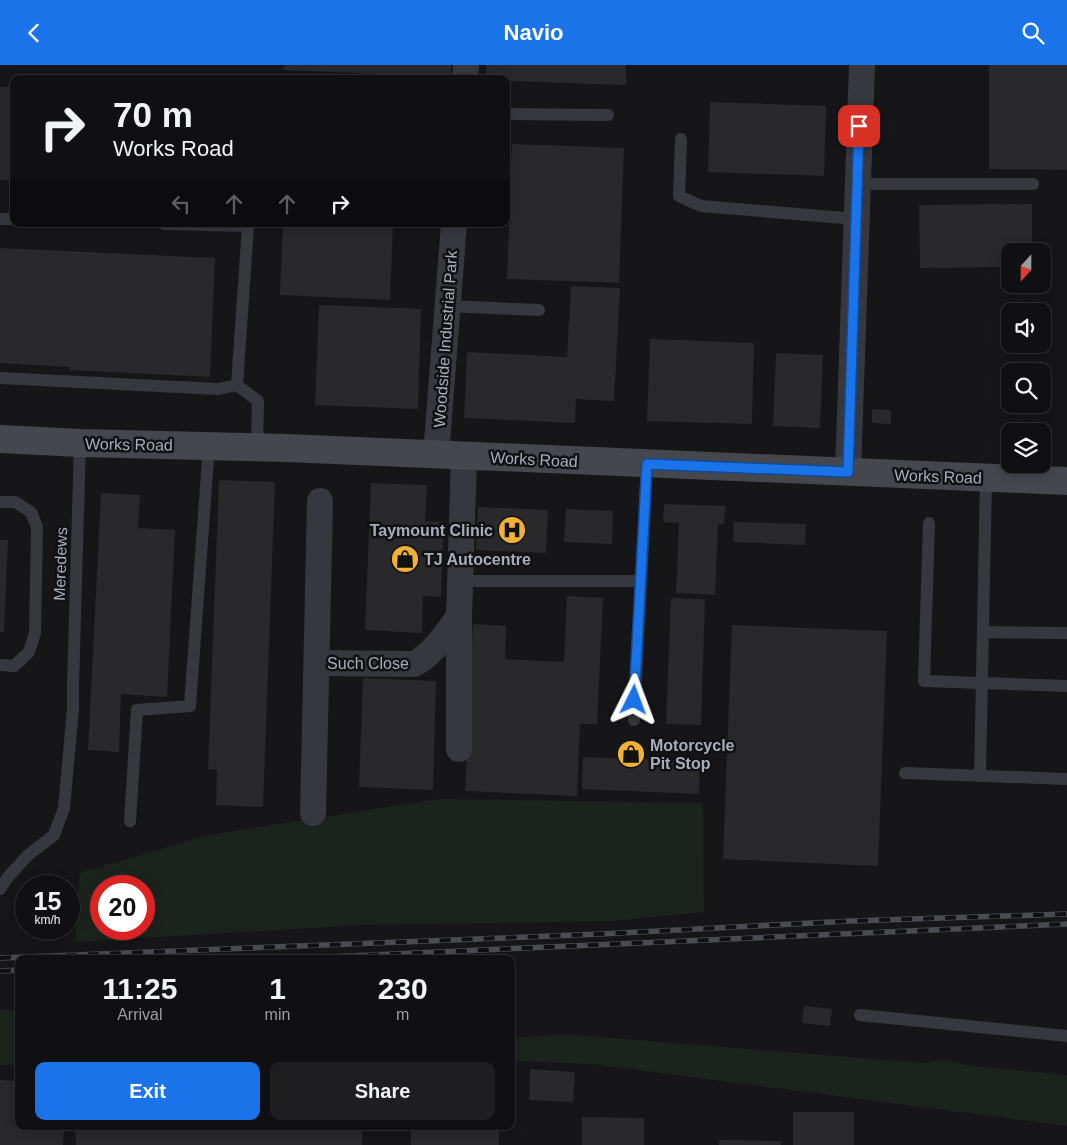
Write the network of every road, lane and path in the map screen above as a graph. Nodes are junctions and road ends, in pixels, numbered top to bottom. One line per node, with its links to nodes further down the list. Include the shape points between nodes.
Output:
1 (862, 65): 5 (street)
2 (510, 114): 3 (lane)
3 (608, 115)
4 (681, 139): 7 (lane, via 679,196 701,207)
5 (857, 184): 6 (lane); 7 (street)
6 (1033, 184)
7 (856, 219): 21 (street)
8 (248, 227): 13 (lane)
9 (454, 227): 10 (street, Woodside Industrial Park)
10 (448, 306): 11 (lane); 18 (street, Woodside Industrial Park)
11 (539, 310)
12 (0, 378): 13 (lane, via 218,389)
13 (237, 385): 17 (lane, via 258,401)
14 (0, 439): 15 (street, Works Road)
15 (80, 443): 16 (street, Works Road); 43 (lane, Meredews, via 73,709 64,808 54,835 27,856)
16 (208, 445): 17 (street, Works Road); 42 (lane, via 190,706 137,710)
17 (258, 447): 18 (street, Works Road)
18 (436, 455): 19 (street, Works Road)
19 (464, 456): 20 (street, Works Road); 27 (street)
20 (647, 464): 21 (street, Works Road); 28 (lane)
21 (848, 472): 22 (street, Works Road)
22 (986, 478): 23 (street, Works Road); 30 (lane)
23 (1067, 481)
24 (0, 501): 33 (lane, via 15,502 31,512 37,527 36,633 29,652 14,666)
25 (320, 501): 32 (street, Such Close)
26 (929, 523): 34 (lane, via 924,681)
27 (460, 581): 28 (lane); 29 (street)
28 (640, 581): 36 (lane)
29 (458, 617): 32 (street, Such Close, via 436,648 414,664); 37 (street)
30 (983, 632): 31 (lane); 34 (lane)
31 (1067, 633)
32 (317, 663): 41 (street, Such Close)
33 (0, 665)
34 (982, 683): 35 (lane); 39 (lane)
35 (1067, 686)
36 (634, 720)
37 (459, 749)
38 (905, 773): 39 (lane)
39 (980, 776): 40 (lane)
40 (1067, 779)
41 (313, 813)
42 (130, 821)
43 (0, 889)
44 (860, 1015): 45 (lane)
45 (1067, 1036)

